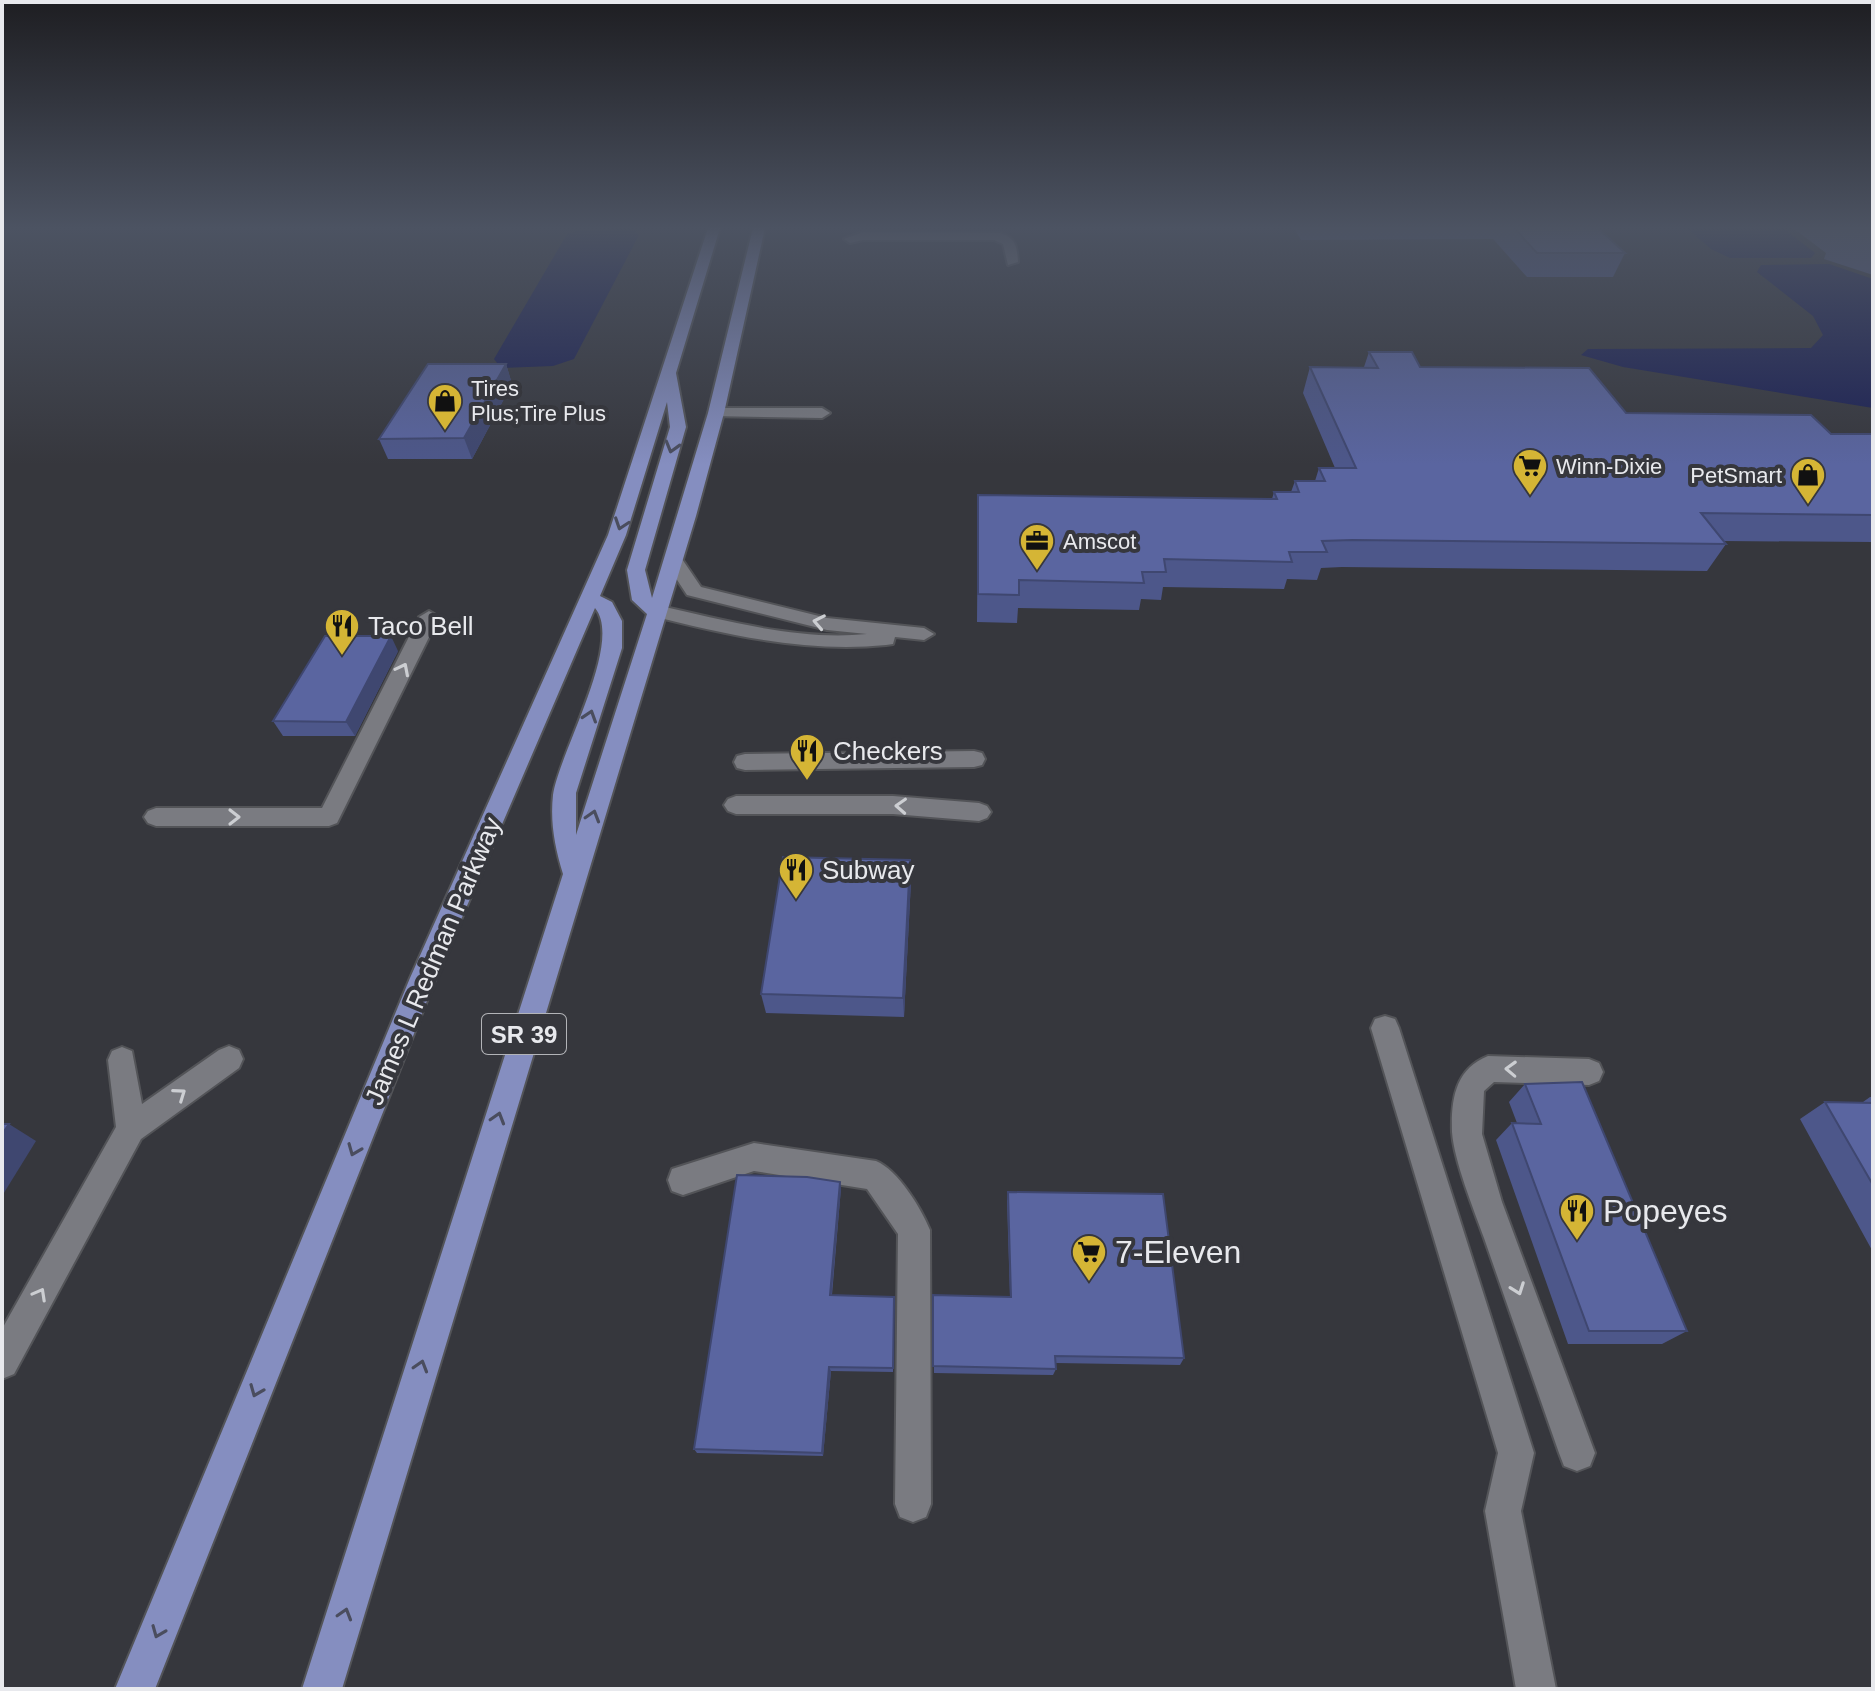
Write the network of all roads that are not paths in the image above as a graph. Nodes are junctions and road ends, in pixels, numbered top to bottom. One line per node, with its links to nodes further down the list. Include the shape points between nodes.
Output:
1 (690, 307): 3 (main road, James L Redman Parkway)
2 (741, 307): 4 (main road, SR 39)
3 (670, 370): 7 (main road, James L Redman Parkway, one-way to 7, via 617,535); 8 (main road, one-way to 8, via 678,427 636,570 642,600)
4 (716, 413): 5 (lane); 6 (main road, SR 39)
5 (822, 413)
6 (673, 560): 8 (main road, SR 39); 8 (lane, one-way to 6, via 759,633 851,644 924,634 827,624 694,591)
7 (590, 598): 15 (main road, one-way to 7, via 564,835 565,793 615,633 605,606); 25 (main road, James L Redman Parkway, one-way to 25, via 423,978)
8 (656, 611): 15 (main road, SR 39, one-way to 8)
9 (429, 617): 14 (lane, one-way to 9, via 329,817)
10 (974, 759): 11 (lane)
11 (745, 762)
12 (736, 805): 13 (lane, one-way to 12, via 893,805)
13 (979, 812)
14 (156, 817)
15 (575, 873): 26 (main road, SR 39, one-way to 15)
16 (1385, 1028): 27 (lane, via 1516,1453 1503,1511)
17 (229, 1059): 20 (lane, one-way to 17)
18 (122, 1060): 20 (lane)
19 (1589, 1072): 23 (lane, one-way to 23, via 1488,1069 1470,1085 1467,1134)
20 (131, 1129): 22 (lane, one-way to 20)
21 (683, 1180): 24 (lane, via 754,1157 876,1176 914,1230)
22 (2, 1362)
23 (1577, 1453)
24 (913, 1504)
25 (135, 1689)
26 (322, 1689)
27 (1536, 1689)

